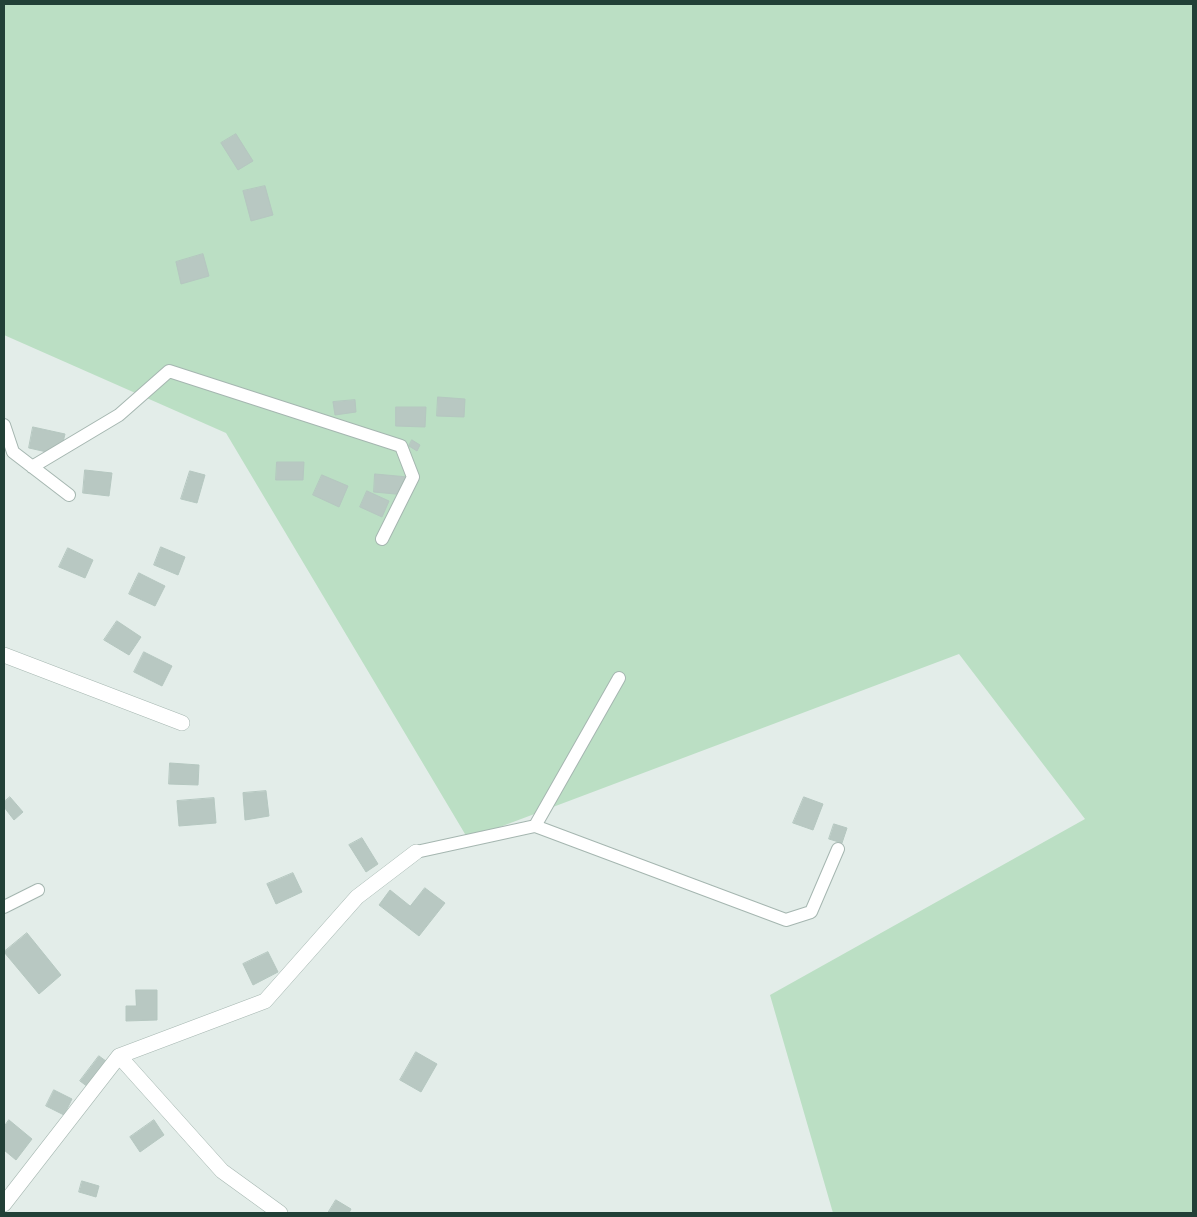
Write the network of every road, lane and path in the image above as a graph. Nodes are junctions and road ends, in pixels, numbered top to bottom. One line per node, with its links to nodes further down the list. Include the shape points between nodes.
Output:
1 (4, 425): 2 (lane, via 13,452)
2 (32, 467): 3 (lane); 4 (lane, via 118,415 169,371 401,446 413,477)
3 (68, 495)
4 (382, 539)
5 (4, 655): 7 (street)
6 (618, 678): 8 (lane)
7 (182, 723)
8 (535, 826): 9 (lane, via 786,920 811,912); 10 (lane)
9 (838, 849)
10 (416, 852): 13 (street, via 357,897 265,1001)
11 (38, 890): 12 (lane)
12 (4, 907)
13 (119, 1056): 14 (street); 15 (street, via 222,1171)
14 (4, 1204)
15 (280, 1213)

